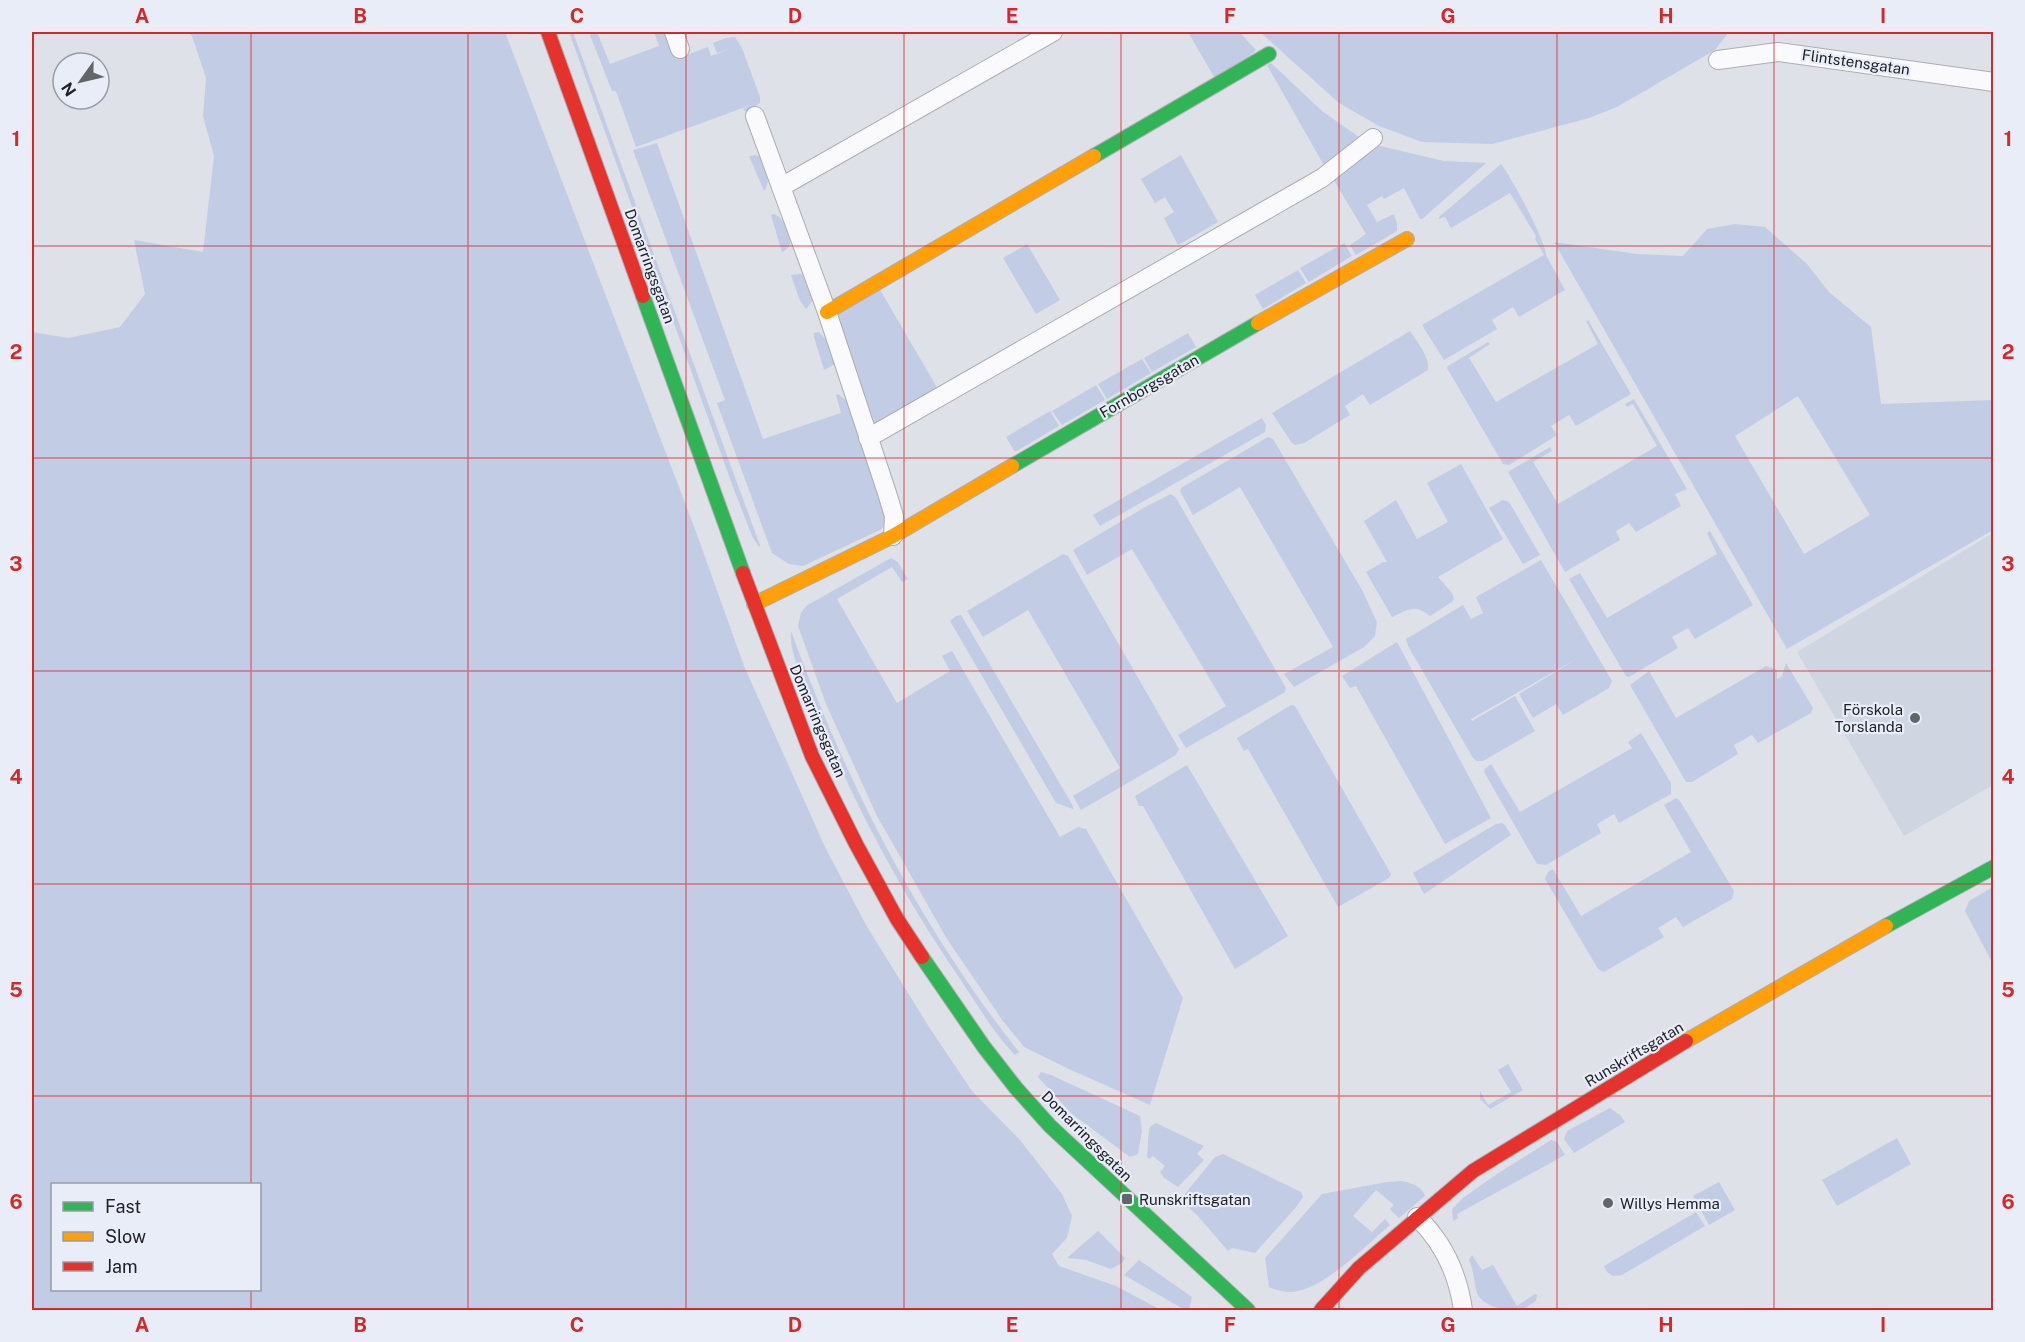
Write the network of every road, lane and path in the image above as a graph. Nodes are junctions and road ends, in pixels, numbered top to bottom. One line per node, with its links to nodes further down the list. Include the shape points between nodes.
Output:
1 (548, 32): 13 (street, Domarringsgatan)
2 (1053, 32): 8 (street)
3 (1269, 54): 10 (street)
4 (1718, 60): 5 (street, Flintstensgatan, via 1778,51)
5 (1994, 82)
6 (755, 116): 8 (street)
7 (1373, 138): 11 (street, via 1322,178)
8 (781, 188): 10 (street)
9 (1407, 239): 12 (street, Fornborgsgatan, via 1221,343)
10 (827, 312): 11 (street)
11 (868, 438): 12 (street, via 894,516)
12 (893, 536): 13 (street, Fornborgsgatan)
13 (754, 604): 16 (street, Domarringsgatan, via 826,785 897,919 947,996 1050,1126)
14 (1994, 867): 15 (street, Runskriftsgatan, via 1646,1064 1473,1172)
15 (1417, 1217): 17 (street, Runskriftsgatan, via 1359,1268); 18 (street, via 1449,1258)
16 (1248, 1311)
17 (1321, 1311)
18 (1463, 1311)

